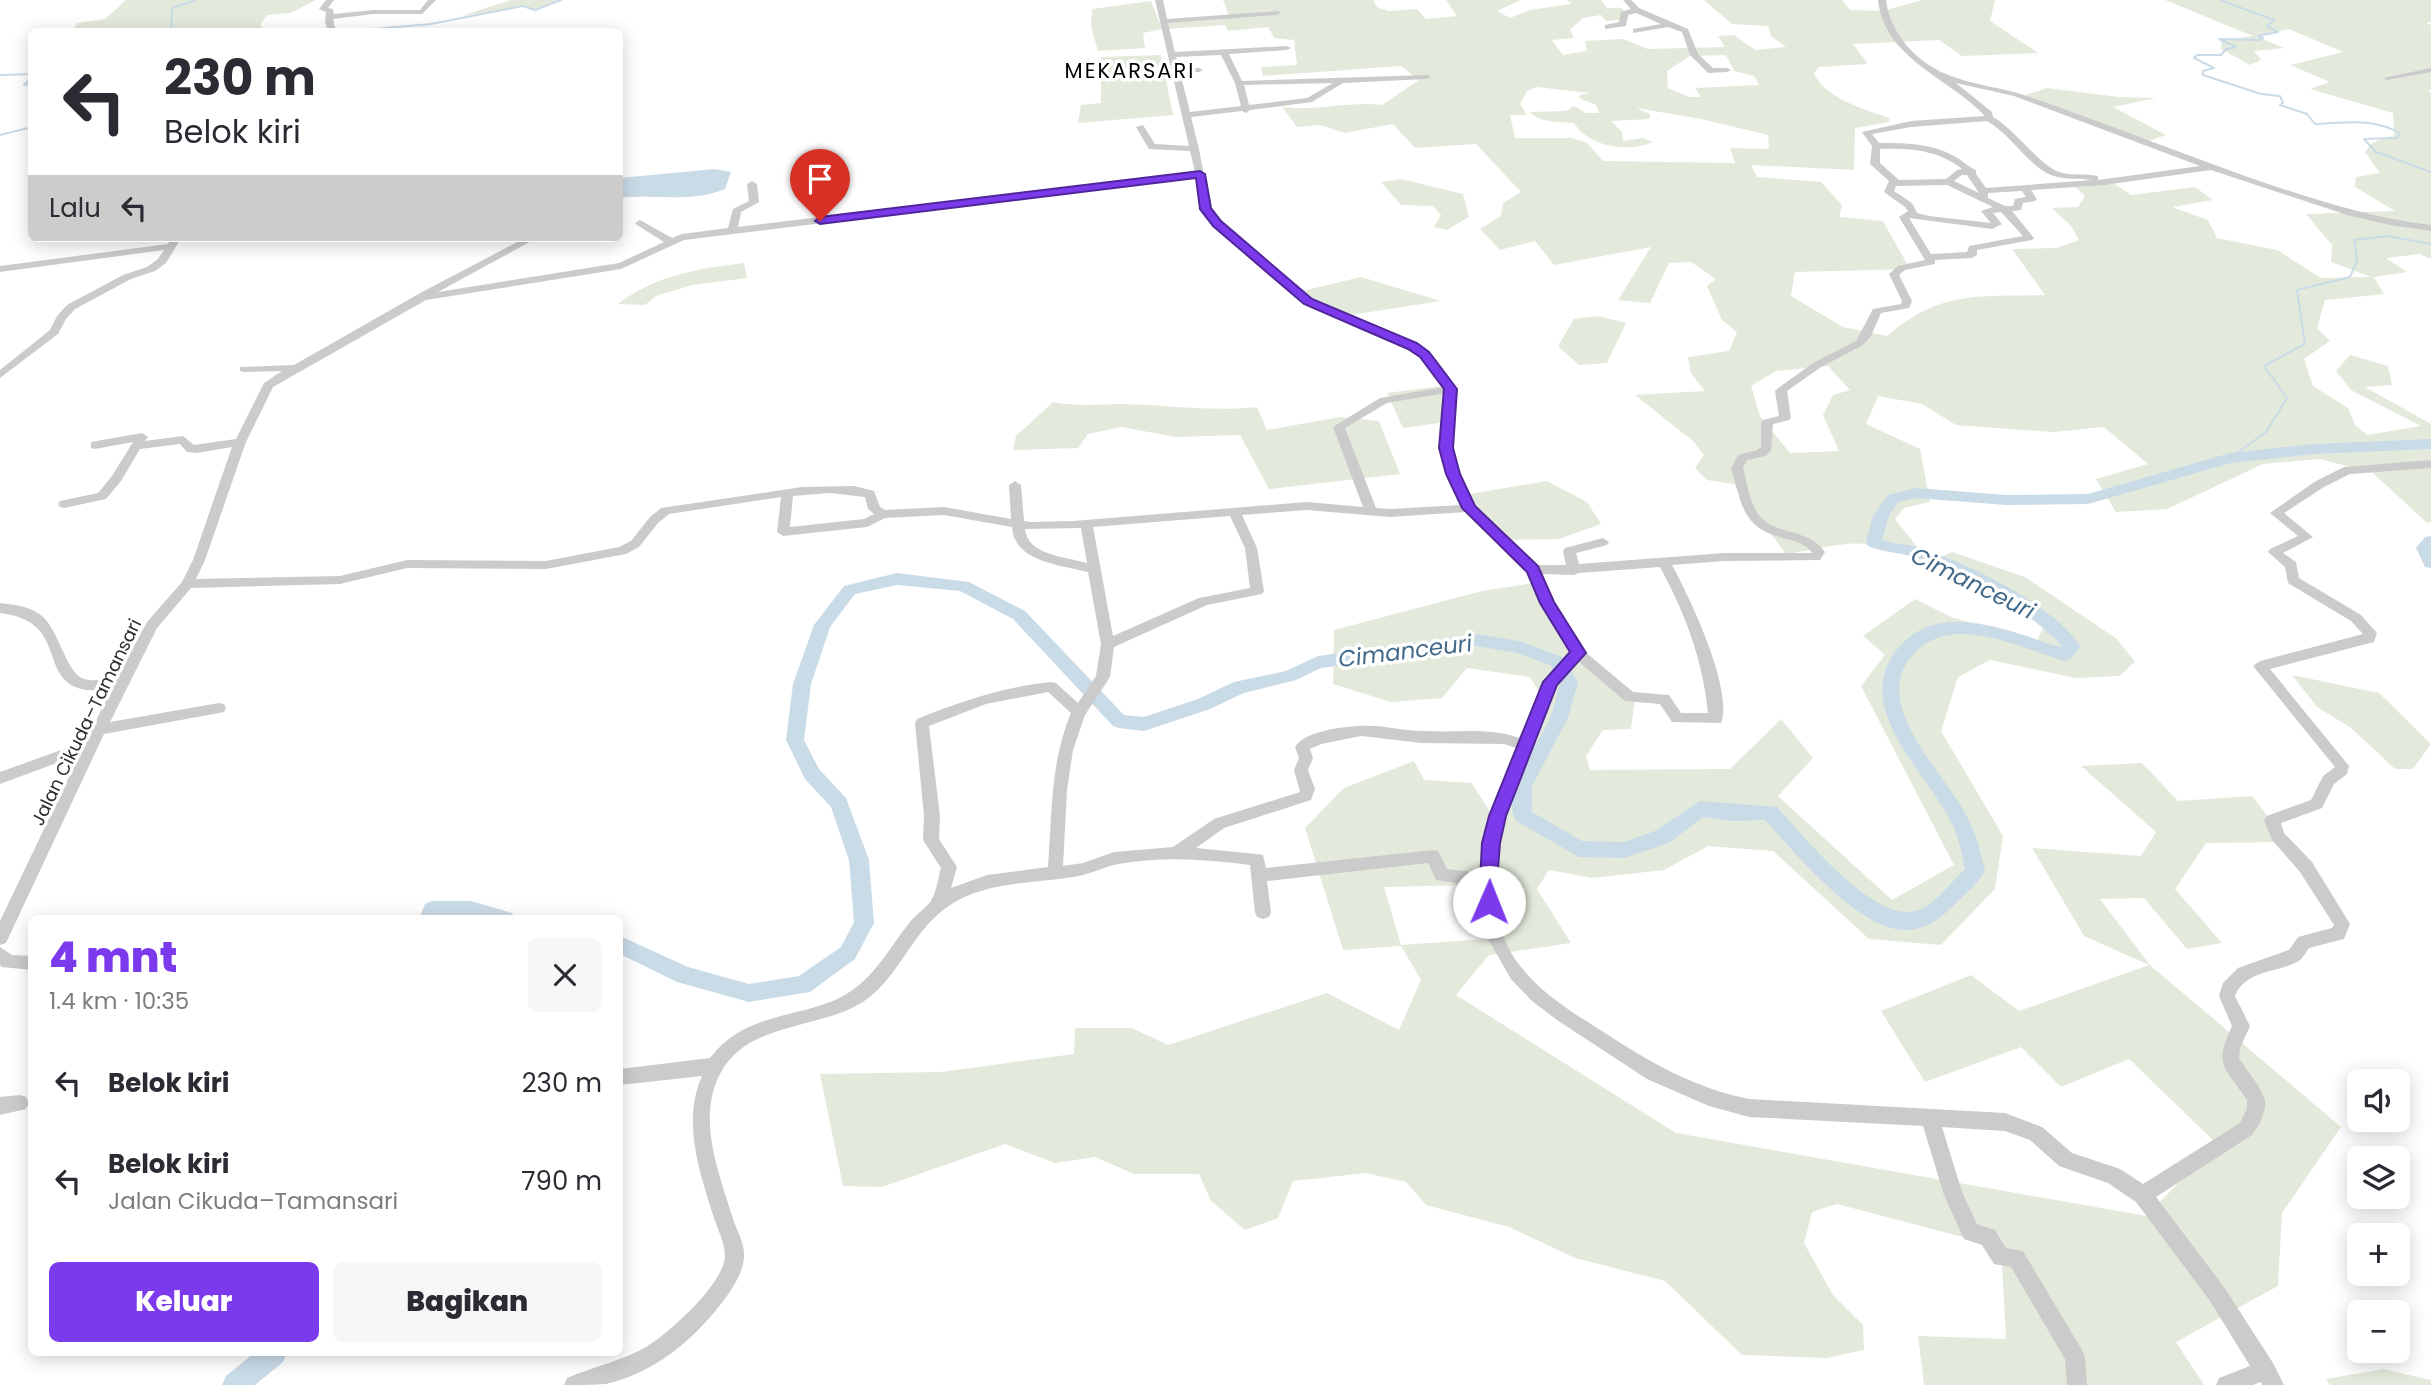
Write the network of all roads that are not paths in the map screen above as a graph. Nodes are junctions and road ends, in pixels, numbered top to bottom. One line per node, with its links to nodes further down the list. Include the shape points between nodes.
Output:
1 (330, 0): 8 (street, via 323,9 330,11)
2 (432, 0): 8 (street, via 422,12)
3 (1159, 0): 9 (street)
4 (1627, 0): 6 (street)
5 (1882, 0): 21 (street, via 1887,20 1909,51)
6 (1636, 10): 10 (street); 11 (street, via 1624,14 1623,23)
7 (1276, 13): 9 (street)
8 (329, 17): 12 (street)
9 (1165, 21): 16 (street)
10 (1670, 24): 13 (street); 17 (street, via 1685,31)
11 (1608, 26)
12 (331, 28)
13 (1636, 31)
14 (1287, 48): 15 (street)
15 (1224, 52): 16 (street); 24 (street)
16 (1172, 55): 20 (street)
17 (1700, 59)
18 (1199, 70): 20 (street)
19 (2431, 70): 23 (street)
20 (1175, 71): 27 (street)
21 (1941, 75): 28 (street); 32 (street, via 2016,94)
22 (1427, 78): 25 (street, via 1365,78)
23 (2388, 78)
24 (1239, 83): 25 (street); 26 (street)
25 (1340, 83): 26 (street, via 1309,100)
26 (1246, 110): 27 (street)
27 (1186, 115): 31 (street)
28 (1989, 118): 30 (street, via 1866,132); 36 (street, via 2003,124 2010,136 2050,171)
29 (1140, 127): 31 (street, via 1152,146)
30 (1876, 146): 33 (street, via 1934,149); 37 (street, via 1875,164 1893,177)
31 (1195, 149): 34 (street)
32 (2211, 167): 36 (street); 44 (street, via 2349,214)
33 (1973, 172): 35 (street, via 1961,172); 40 (street)
34 (1200, 174): 45 (street, Jalan Cikuda–Tamansari); 55 (street, via 1205,209 1242,246 1317,307 1413,346 1432,362)
35 (1948, 182): 37 (street); 40 (street)
36 (2104, 182): 39 (street)
37 (1894, 183): 42 (street, via 1889,192 1909,205)
38 (752, 184): 45 (street, via 754,202 736,211)
39 (2026, 190): 40 (street); 41 (street, via 2032,199 2018,201 2018,208)
40 (1984, 195): 41 (street)
41 (2004, 208): 42 (street, via 1986,211 1997,224 1992,226); 49 (street, via 2029,238 1972,248 1972,255)
42 (1911, 214): 49 (street, via 1904,217)
43 (640, 223): 46 (street)
44 (2431, 228)
45 (733, 230): 46 (street, Jalan Cikuda–Tamansari)
46 (670, 241): 51 (street, Jalan Cikuda–Tamansari, via 621,266)
47 (174, 242): 50 (street); 54 (street, via 150,270 71,306 54,332)
48 (524, 242): 51 (street)
49 (1928, 257): 70 (street, via 1931,262 1927,265 1902,268 1894,274 1907,301 1905,306 1877,311 1871,330 1854,350 1787,384 1781,391 1785,418 1767,422 1767,448 1742,458 1737,468 1753,516 1780,536 1803,538 1815,545 1816,556)
50 (0, 269)
51 (422, 297): 52 (street, Jalan Cikuda–Tamansari)
52 (297, 367): 53 (street); 56 (street, Jalan Cikuda–Tamansari, via 268,385)
53 (244, 369)
54 (0, 375)
55 (1451, 389): 63 (street, via 1446,448); 64 (street, via 1384,400 1339,427)
56 (240, 442): 58 (street, via 197,449 183,440); 74 (street, Jalan Cikuda–Tamansari)
57 (94, 445): 58 (street, via 142,437)
58 (138, 446): 62 (street, via 102,496)
59 (2431, 464): 100 (street, via 2348,470 2276,513 2307,537 2274,552 2291,565 2293,580 2356,618 2370,632 2369,639 2260,666 2342,766 2324,786 2317,804 2272,820 2277,836 2305,867 2342,929 2339,934 2304,942 2295,955 2244,973 2229,988 2227,996 2241,1026 2231,1062 2257,1101 2252,1120 2246,1129)
60 (1015, 485): 68 (street)
61 (787, 494): 66 (street, via 863,491 870,494 874,509); 66 (street, via 783,532 867,523); 74 (street, via 665,511 635,544 622,551 546,565 407,564 340,580)
62 (64, 504)
63 (1469, 508): 64 (street); 71 (street)
64 (1371, 512): 65 (street, via 1307,506)
65 (1235, 513): 67 (street); 76 (street, via 1251,548 1257,591 1204,601)
66 (883, 514): 68 (street, via 944,511)
67 (1086, 524): 68 (street); 72 (street)
68 (1020, 525): 72 (street, via 1019,538 1031,552)
69 (1603, 542): 73 (street, via 1569,551)
70 (1664, 562): 73 (street); 77 (street, via 1701,639 1706,668 1714,680 1716,719 1677,718 1664,699 1630,697)
71 (1533, 569): 73 (street); 77 (street, via 1547,603)
72 (1096, 570): 76 (street)
73 (1574, 571)
74 (187, 584): 78 (street, Jalan Cikuda–Tamansari, via 152,625)
75 (0, 608): 78 (street, via 29,611 47,628 71,678 80,684)
76 (1108, 644): 80 (street, via 1103,677)
77 (1578, 653): 82 (street, via 1551,682)
78 (121, 683): 81 (street, Jalan Cikuda–Tamansari)
79 (219, 709): 81 (street)
80 (1080, 712)
81 (100, 729): 83 (street, Jalan Cikuda–Tamansari)
82 (1524, 744): 85 (street, via 1505,738 1422,737 1361,730 1318,739 1301,747 1306,758 1301,770 1306,796 1219,823); 88 (street, via 1497,816)
83 (91, 750): 84 (street); 90 (street, Jalan Cikuda–Tamansari)
84 (0, 778)
85 (1175, 854): 86 (street, via 1116,858 1080,870); 87 (street, via 1257,860)
86 (1055, 872): 89 (street, via 983,884); 89 (street, via 1059,793 1071,729 1080,712 1051,687 1009,690 922,723 931,840 949,867)
87 (1259, 875): 88 (street, via 1433,856 1443,875); 91 (street)
88 (1488, 880): 99 (street, via 1498,945 1525,982 1562,1014 1619,1052 1694,1094 1749,1108)
89 (939, 903): 95 (street, via 914,925 872,988 830,1009 739,1037)
90 (6, 910): 92 (street, Jalan Cikuda–Tamansari)
91 (1263, 912)
92 (0, 938)
93 (0, 954): 94 (street, via 9,962)
94 (28, 963)
95 (714, 1066): 96 (street); 102 (street, via 703,1095 700,1136 732,1246 734,1260 728,1276 683,1336 649,1358)
96 (623, 1077)
97 (20, 1103): 98 (street)
98 (0, 1106)
99 (1930, 1119): 100 (street, via 2024,1127 2066,1160 2113,1175); 103 (street, via 1953,1195 1971,1232 1988,1237 2001,1257 2016,1258 2076,1357)
100 (2143, 1195): 101 (street, via 2217,1294)
101 (2270, 1377): 104 (street)
102 (574, 1385)
103 (2077, 1385)
104 (2226, 1385)

